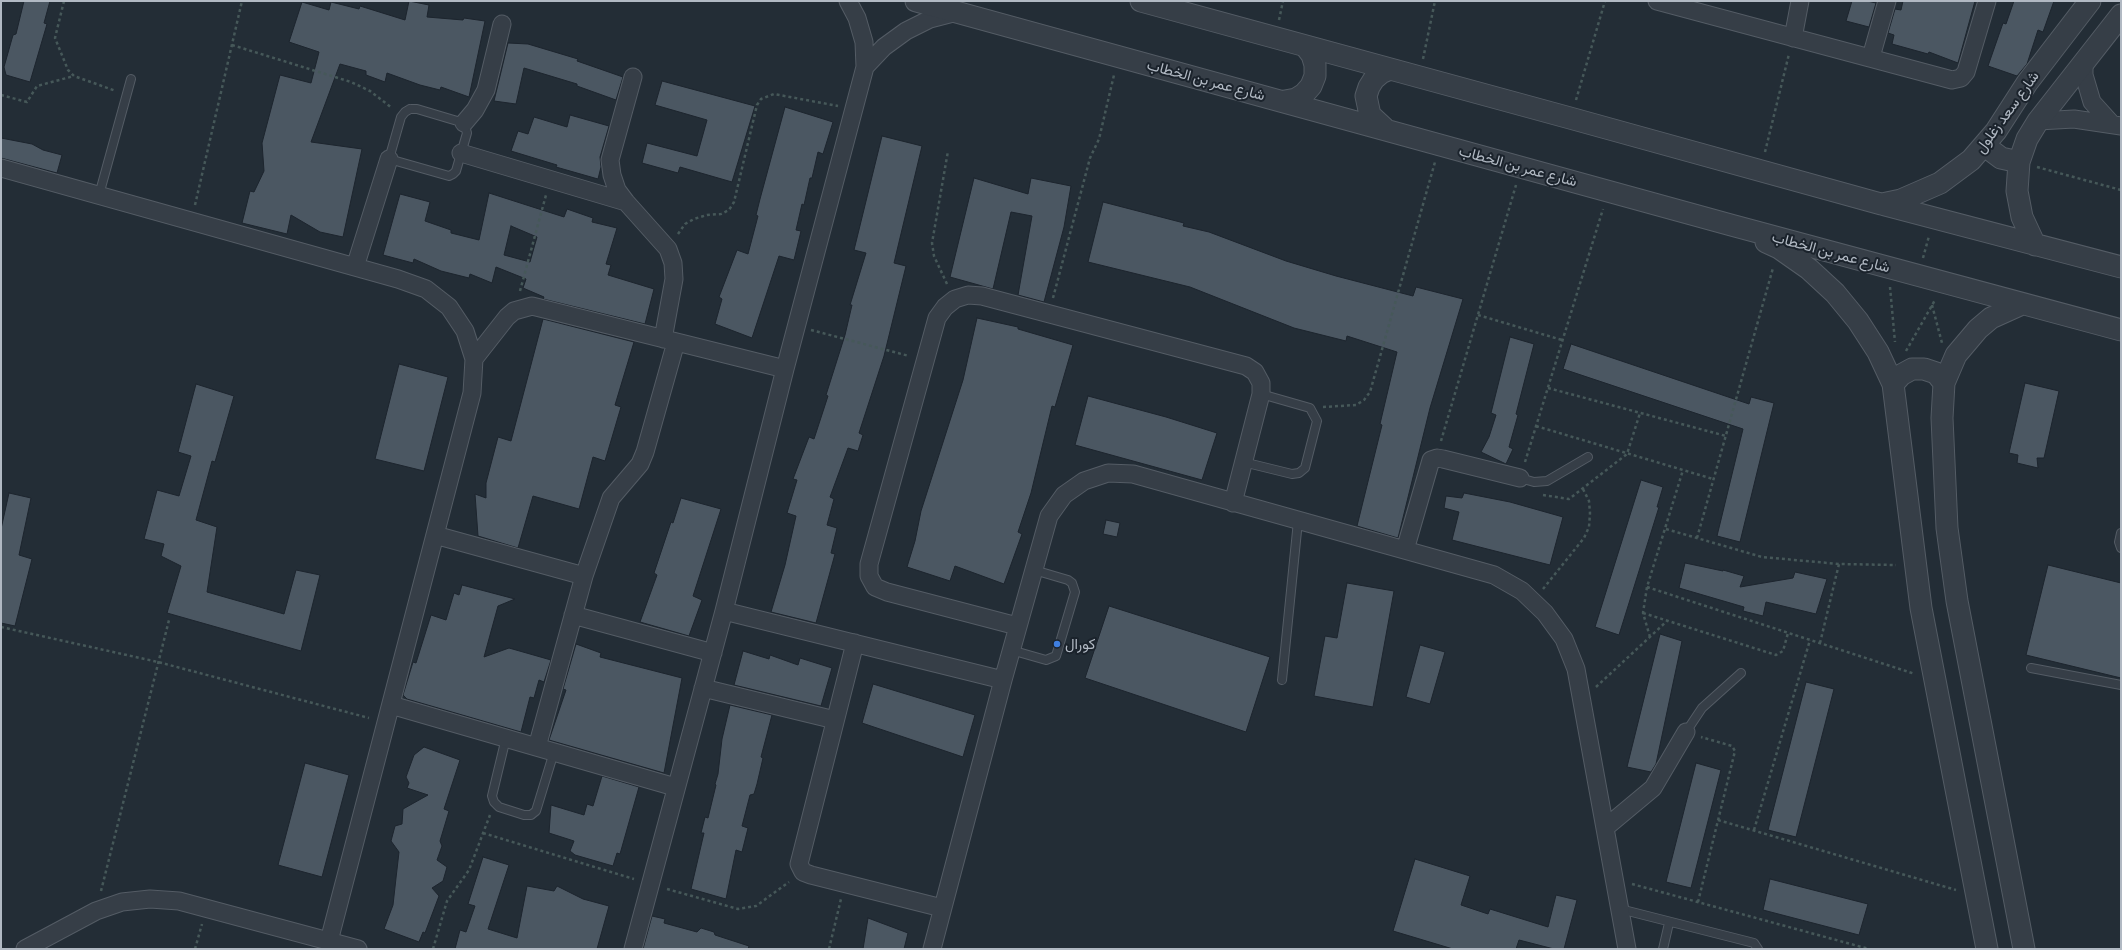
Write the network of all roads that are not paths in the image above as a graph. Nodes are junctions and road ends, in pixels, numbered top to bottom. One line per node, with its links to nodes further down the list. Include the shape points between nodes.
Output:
1 (848, 1): 17 (street, via 857,18 864,42)
2 (916, 1): 10 (street, شارع عمر بن الخطاب)
3 (1141, 1): 14 (street)
4 (1657, 1): 9 (street)
5 (1800, 1): 13 (street)
6 (1887, 1): 15 (street)
7 (1987, 1): 15 (street, via 1966,72 1961,78 1952,80)
8 (2090, 1): 26 (street, شارع سعد زغلول, via 2044,60)
9 (1696, 5): 13 (street)
10 (956, 12): 17 (street, via 930,19 906,31 884,47); 21 (street, شارع عمر بن الخطاب)
11 (2121, 15): 16 (street, شارع سعد زغلول)
12 (502, 24): 23 (street, via 486,90)
13 (1793, 38): 15 (street)
14 (1306, 46): 18 (street); 21 (street, via 1315,65 1313,81 1304,94)
15 (1871, 58)
16 (2084, 60): 22 (street, شارع سعد زغلول); 24 (street, via 2084,75 2089,95 2100,113)
17 (865, 67): 42 (street)
18 (1390, 69): 25 (street, via 1374,79 1366,96 1370,115); 33 (street)
19 (633, 77): 32 (street, via 610,160 617,190)
20 (131, 79): 31 (lane)
21 (1285, 101): 25 (street, شارع عمر بن الخطاب)
22 (2038, 121): 24 (street, via 2074,119); 29 (street, شارع سعد زغلول, via 2027,139)
23 (464, 123): 27 (lane, via 467,132); 28 (lane, via 410,109 402,117)
24 (2116, 125)
25 (1384, 128): 34 (street, شارع عمر بن الخطاب)
26 (1985, 146): 29 (street, via 2000,158); 33 (street, شارع سعد زغلول, via 1957,172 1940,183 1901,200)
27 (461, 153): 28 (lane, via 456,171 449,176); 32 (street)
28 (389, 159): 36 (street)
29 (2019, 162): 35 (street, شارع سعد زغلول, via 2018,202)
30 (1, 168): 31 (street)
31 (99, 195): 36 (street)
32 (626, 202): 40 (street, via 668,250 674,279)
33 (1881, 204): 35 (street)
34 (1731, 225): 38 (street, شارع عمر بن الخطاب); 44 (street, via 1779,248 1808,269 1835,294 1854,316 1878,352)
35 (2035, 245): 37 (street)
36 (355, 267): 41 (street, via 426,289 443,302 466,331)
37 (2121, 267)
38 (2022, 304): 39 (street, شارع عمر بن الخطاب); 43 (street, via 2001,312 1978,328 1956,355)
39 (2121, 330)
40 (670, 341): 41 (street, via 532,306 514,311 500,324); 42 (street); 56 (street, via 645,452 640,464 611,498)
41 (474, 359): 52 (street, via 472,394)
42 (785, 369): 57 (street)
43 (1947, 376): 44 (street, via 1924,369 1912,369 1901,374); 89 (street, via 1942,418 1947,528 1957,600)
44 (1893, 384): 88 (street, via 1921,608)
45 (1261, 394): 47 (street); 47 (lane, via 1310,408 1318,421 1305,468 1299,473 1292,474); 59 (street, via 1261,383 1256,372 1246,366 982,296 968,295 955,299 945,307 937,318 925,360 869,564 869,576 876,587 887,592)
46 (1588, 457): 48 (lane, via 1548,480 1534,482)
47 (1243, 462): 49 (street)
48 (1520, 478): 54 (street, via 1436,458 1431,460)
49 (1233, 503): 50 (street); 55 (street, via 1133,474 1108,473 1084,481 1064,495 1049,516)
50 (1298, 521): 54 (street); 66 (lane)
51 (2121, 532): 53 (lane)
52 (435, 535): 56 (street); 69 (street)
53 (2121, 548)
54 (1405, 550): 76 (street, via 1494,575 1522,591 1545,613 1564,639 1576,668 1583,700)
55 (1034, 570): 59 (street); 61 (lane, via 1068,580 1075,592 1056,656 1046,660)
56 (584, 576): 58 (street)
57 (724, 611): 60 (street); 62 (street)
58 (573, 615): 62 (street); 73 (street)
59 (1017, 626): 61 (street)
60 (855, 643): 65 (street); 70 (street)
61 (1011, 650): 65 (street)
62 (713, 653): 68 (street)
63 (2031, 668): 67 (lane)
64 (1741, 673): 71 (lane, via 1702,708)
65 (1003, 680): 77 (street)
66 (1282, 680)
67 (2121, 685)
68 (703, 688): 70 (street); 75 (street)
69 (391, 705): 72 (street); 80 (street)
70 (835, 720): 77 (street, via 800,856 799,864 803,872)
71 (1686, 732): 76 (street, via 1652,788)
72 (506, 738): 73 (street); 74 (lane, via 493,790 494,802 499,807 524,815 536,811)
73 (537, 747): 74 (street)
74 (554, 752): 75 (street)
75 (675, 787): 83 (street)
76 (1605, 828): 78 (street)
77 (942, 908): 84 (street)
78 (1620, 909): 79 (lane); 85 (street)
79 (1669, 923): 86 (lane); 87 (lane, via 1754,944)
80 (329, 941): 81 (street, via 179,901 150,899 122,902 96,911); 82 (street)
81 (25, 949)
82 (358, 949)
83 (633, 949)
84 (932, 949)
85 (1627, 949)
86 (1663, 949)
87 (1758, 949)
88 (1987, 949)
89 (2024, 949)

